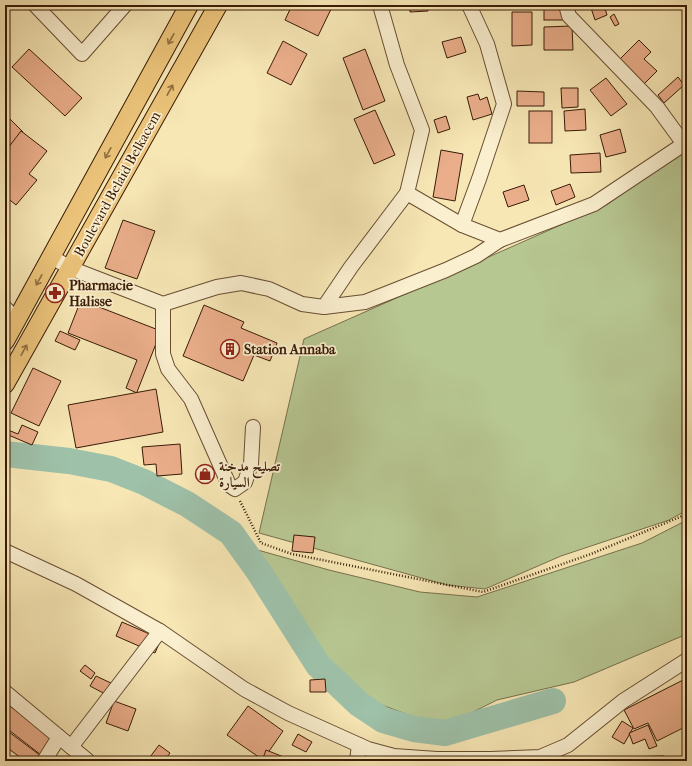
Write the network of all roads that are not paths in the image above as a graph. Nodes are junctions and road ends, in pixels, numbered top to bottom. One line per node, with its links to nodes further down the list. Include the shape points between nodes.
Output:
1 (35, 5): 2 (street, via 82,54)
2 (126, 5)
3 (189, 5): 12 (main road, Boulevard Belaid Belkacem, one-way to 12)
4 (218, 5): 13 (main road, Boulevard Belaid Belkacem, one-way to 4)
5 (380, 5): 9 (street, via 397,65 422,130)
6 (469, 5): 10 (street, via 487,44 504,104)
7 (566, 5): 8 (street, via 569,16 657,107)
8 (686, 143): 11 (street, via 594,204)
9 (407, 193): 10 (street); 15 (street)
10 (462, 225): 11 (street)
11 (500, 240): 15 (street, via 476,256 365,302)
12 (52, 257): 13 (street); 16 (main road, Boulevard Belaid Belkacem, one-way to 16)
13 (70, 268): 14 (street); 18 (main road, Boulevard Belaid Belkacem, one-way to 13)
14 (163, 304): 15 (street, via 217,287 241,283 269,289 302,304); 19 (street, via 163,354 168,368 191,399 228,484 235,489 245,482 251,464)
15 (324, 307)
16 (11, 314): 17 (main road, Boulevard Belaid Belkacem)
17 (5, 341)
18 (5, 384)
19 (253, 427)
20 (5, 551): 21 (street, via 76,584)
21 (160, 631): 25 (street); 26 (street, via 244,689 288,713)
22 (687, 660): 26 (street, via 623,701 568,745 540,757 437,759 394,756)
23 (5, 692): 24 (street)
24 (59, 737): 25 (street); 27 (street)
25 (71, 747): 28 (street)
26 (363, 747): 29 (street); 30 (street)
27 (44, 761)
28 (88, 761)
29 (358, 761)
30 (376, 761)

